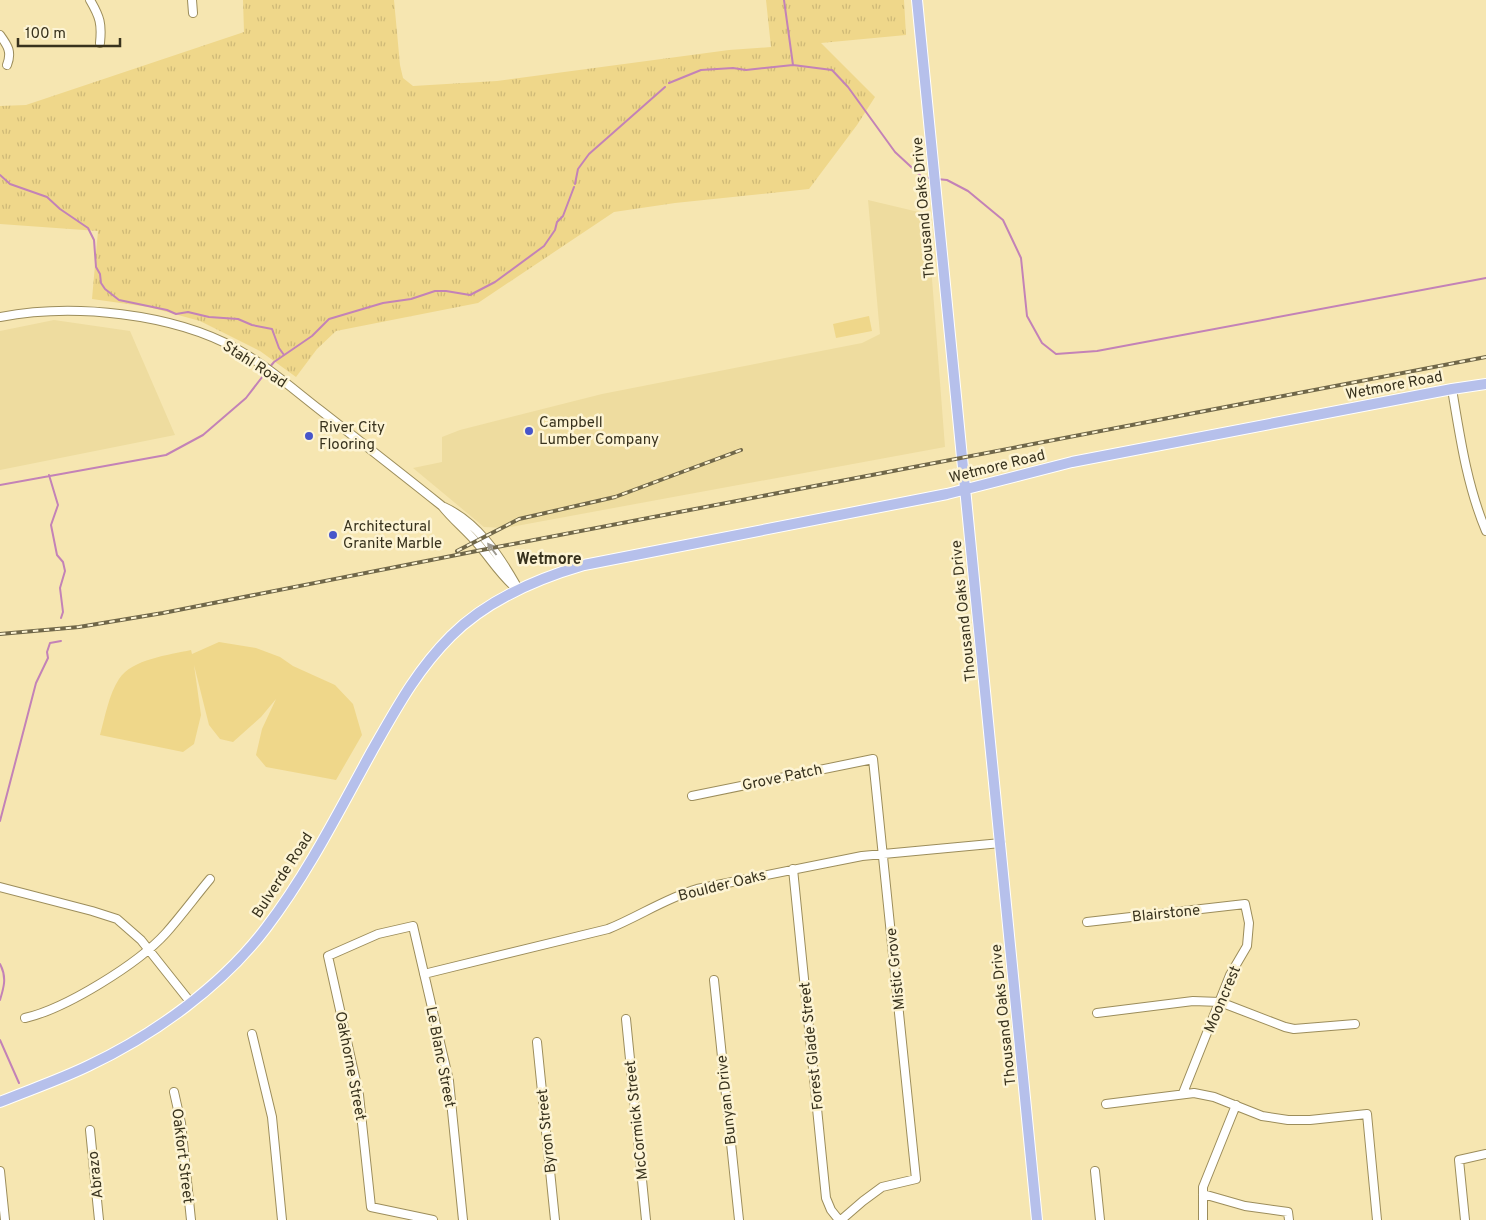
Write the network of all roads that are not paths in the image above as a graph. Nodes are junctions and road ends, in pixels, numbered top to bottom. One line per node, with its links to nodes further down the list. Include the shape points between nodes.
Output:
1 (90, 0): 6 (street, via 102,27)
2 (192, 0): 4 (street)
3 (917, 0): 11 (main road, Thousand Oaks Drive)
4 (193, 13)
5 (0, 35): 7 (street, via 10,52)
6 (100, 44)
7 (7, 65)
8 (0, 316): 13 (street, Stahl Road, via 66,310 127,316 163,322 221,341 282,379 442,506 458,513 483,537 507,568)
9 (1486, 384): 10 (main road, Wetmore Road)
10 (1452, 389): 11 (main road, Wetmore Road, via 1072,462); 12 (street, via 1474,500)
11 (966, 490): 13 (main road, Wetmore Road, via 584,565); 16 (main road, Thousand Oaks Drive)
12 (1486, 531)
13 (518, 590): 28 (main road, Bulverde Road, via 466,623 418,673 294,888 243,955)
14 (873, 759): 15 (street, Grove Patch); 17 (street, Mistic Grove)
15 (692, 796)
16 (1001, 843): 17 (street, Boulder Oaks); 56 (main road, Thousand Oaks Drive)
17 (883, 854): 18 (street, Boulder Oaks); 55 (street, Mistic Grove, via 916,1179 882,1187)
18 (793, 869): 25 (street, Boulder Oaks, via 684,893 608,930); 55 (street, Forest Glade Street, via 826,1198)
19 (210, 879): 24 (street)
20 (0, 887): 24 (street, via 117,919)
21 (1246, 904): 22 (street, Blairstone); 27 (street, Mooncrest, via 1249,923 1247,946 1230,975)
22 (1087, 922)
23 (413, 926): 25 (street, Le Blanc Street); 50 (street, Oakhorne Street, via 378,934 328,956 359,1095 371,1207)
24 (149, 949): 28 (street); 30 (street, via 92,988)
25 (424, 974): 51 (street, Le Blanc Street, via 449,1081)
26 (714, 980): 54 (street, Bunyan Drive)
27 (1220, 1002): 29 (street, via 1192,1001); 32 (street, via 1294,1029); 36 (street, Mooncrest)
28 (191, 1003): 37 (main road, Bulverde Road, via 111,1054)
29 (1097, 1013)
30 (25, 1018)
31 (626, 1019): 53 (street, McCormick Street)
32 (1355, 1024)
33 (252, 1034): 49 (street, via 272,1117)
34 (537, 1042): 52 (street, Byron Street)
35 (174, 1092): 48 (street, Oakfort Street, via 181,1123)
36 (1184, 1093): 38 (street); 39 (street, via 1208,1095)
37 (0, 1102)
38 (1106, 1104)
39 (1236, 1106): 44 (street); 59 (street, via 1262,1116 1288,1120 1366,1114)
40 (90, 1130): 47 (street, Abrazo)
41 (1486, 1154): 60 (street, via 1459,1160)
42 (0, 1171): 46 (street)
43 (1095, 1171): 57 (street)
44 (1202, 1194): 45 (street); 58 (street)
45 (1289, 1216)
46 (4, 1220)
47 (99, 1220)
48 (191, 1220)
49 (282, 1220)
50 (433, 1220)
51 (463, 1220)
52 (555, 1220)
53 (646, 1220)
54 (738, 1220)
55 (840, 1220)
56 (1037, 1220)
57 (1100, 1220)
58 (1203, 1220)
59 (1377, 1220)
60 (1465, 1220)

